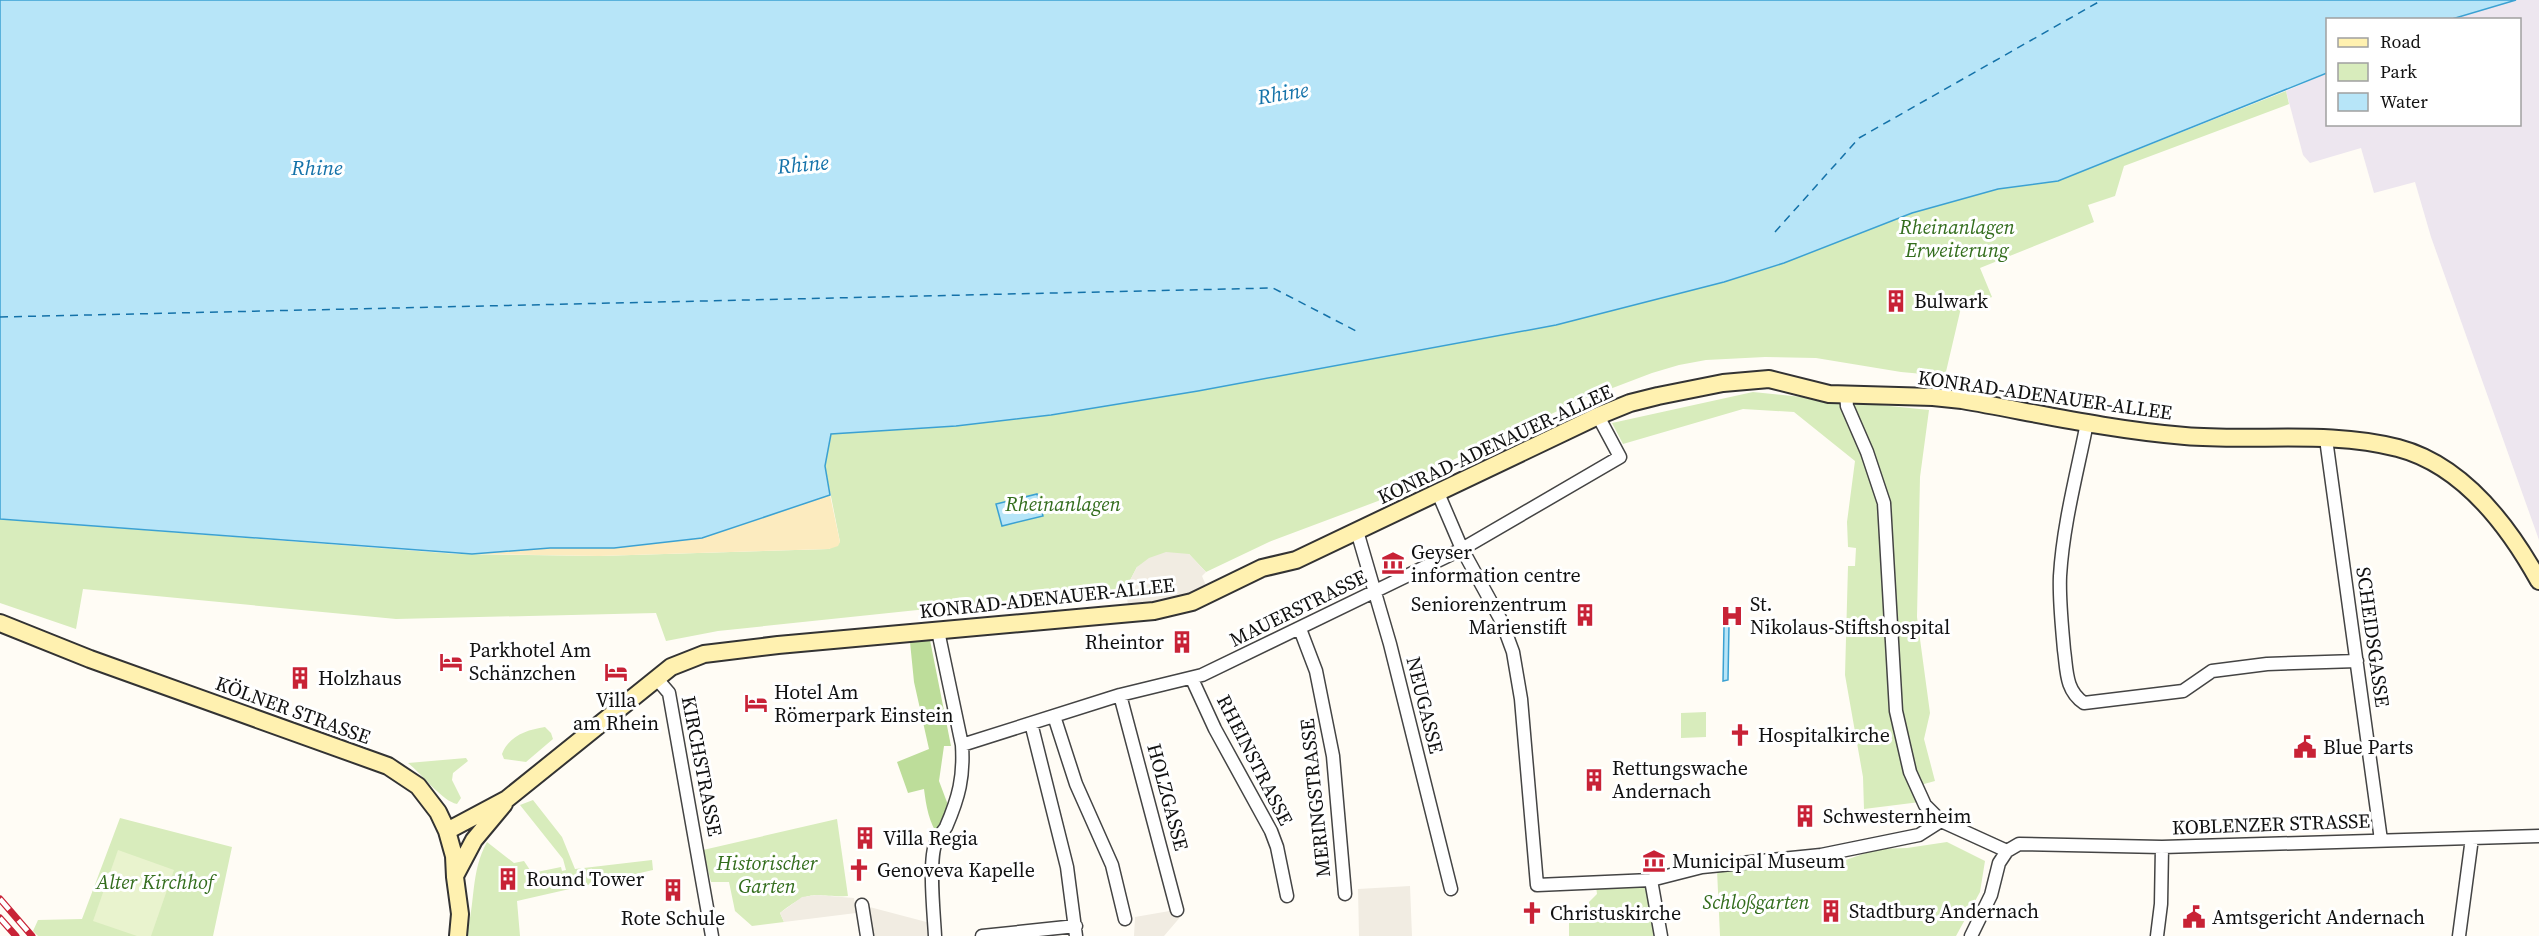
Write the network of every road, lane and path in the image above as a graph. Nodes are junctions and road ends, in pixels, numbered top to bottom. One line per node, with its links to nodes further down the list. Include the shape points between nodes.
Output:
1 (1846, 395): 2 (street, KONRAD-ADENAUER-ALLEE, via 1769,379 1741,381 1658,396); 3 (street, KONRAD-ADENAUER-ALLEE, via 1943,398); 21 (street, via 1884,503 1896,711 1910,772 1925,805)
2 (1598, 416): 5 (street, KONRAD-ADENAUER-ALLEE); 7 (street, MAUERSTRASSE, via 1620,457)
3 (2087, 423): 4 (street, KONRAD-ADENAUER-ALLEE, via 2199,438); 13 (street, via 2060,577 2062,633 2069,687 2075,697 2084,703 2183,691 2212,671 2267,664)
4 (2326, 439): 8 (street, KONRAD-ADENAUER-ALLEE, via 2399,448 2438,465 2483,500 2504,523); 13 (street, SCHEIDSGASSE)
5 (1438, 493): 6 (street, KONRAD-ADENAUER-ALLEE); 7 (street)
6 (1357, 531): 9 (street, NEUGASSE); 12 (street, KONRAD-ADENAUER-ALLEE, via 1296,560 1262,568 1211,594 1173,607)
7 (1462, 549): 9 (street, MAUERSTRASSE); 30 (street, via 1506,631 1517,669 1537,885)
8 (2537, 573)
9 (1374, 593): 11 (street, MAUERSTRASSE); 31 (street, NEUGASSE)
10 (0, 623): 23 (street, KÖLNER STRASSE, via 388,766 418,786)
11 (1300, 629): 15 (street, MAUERSTRASSE); 32 (street, MERINGSTRASSE, via 1316,671 1333,756)
12 (938, 631): 14 (street, KONRAD-ADENAUER-ALLEE, via 704,654 671,667); 19 (street)
13 (2357, 662): 26 (street, SCHEIDSGASSE)
14 (657, 679): 20 (street, KONRAD-ADENAUER-ALLEE); 39 (street, KIRCHSTRASSE, via 669,693)
15 (1192, 679): 16 (street, MAUERSTRASSE); 33 (street, RHEINSTRASSE, via 1271,831)
16 (1120, 695): 17 (street, MAUERSTRASSE); 35 (street, HOLZGASSE)
17 (1054, 716): 18 (street, MAUERSTRASSE); 36 (street, via 1076,784 1112,865)
18 (1031, 723): 19 (street, MAUERSTRASSE); 37 (street, via 1066,867)
19 (962, 745): 41 (street, via 961,789 933,856)
20 (507, 799): 22 (street); 23 (street)
21 (1941, 821): 28 (street); 30 (street, via 1919,835 1821,855 1702,867)
22 (488, 826): 23 (street); 29 (street, via 474,840)
23 (447, 831): 29 (street, KÖLNER STRASSE, via 454,856)
24 (2539, 836): 25 (street, KOBLENZER STRASSE)
25 (2472, 838): 26 (street, KOBLENZER STRASSE); 46 (street)
26 (2381, 840): 27 (street, KOBLENZER STRASSE)
27 (2163, 847): 28 (street, KOBLENZER STRASSE, via 2019,844); 45 (street)
28 (2007, 851): 44 (street)
29 (454, 878): 38 (street, KÖLNER STRASSE, via 460,914)
30 (1651, 880): 43 (street)
31 (1451, 889)
32 (1345, 894)
33 (1287, 896)
34 (862, 905): 40 (street)
35 (1177, 910)
36 (1125, 919)
37 (1076, 931): 42 (street)
38 (458, 936)
39 (712, 936)
40 (867, 936)
41 (935, 936)
42 (982, 936)
43 (1661, 936)
44 (1971, 936)
45 (2157, 936)
46 (2459, 936)

